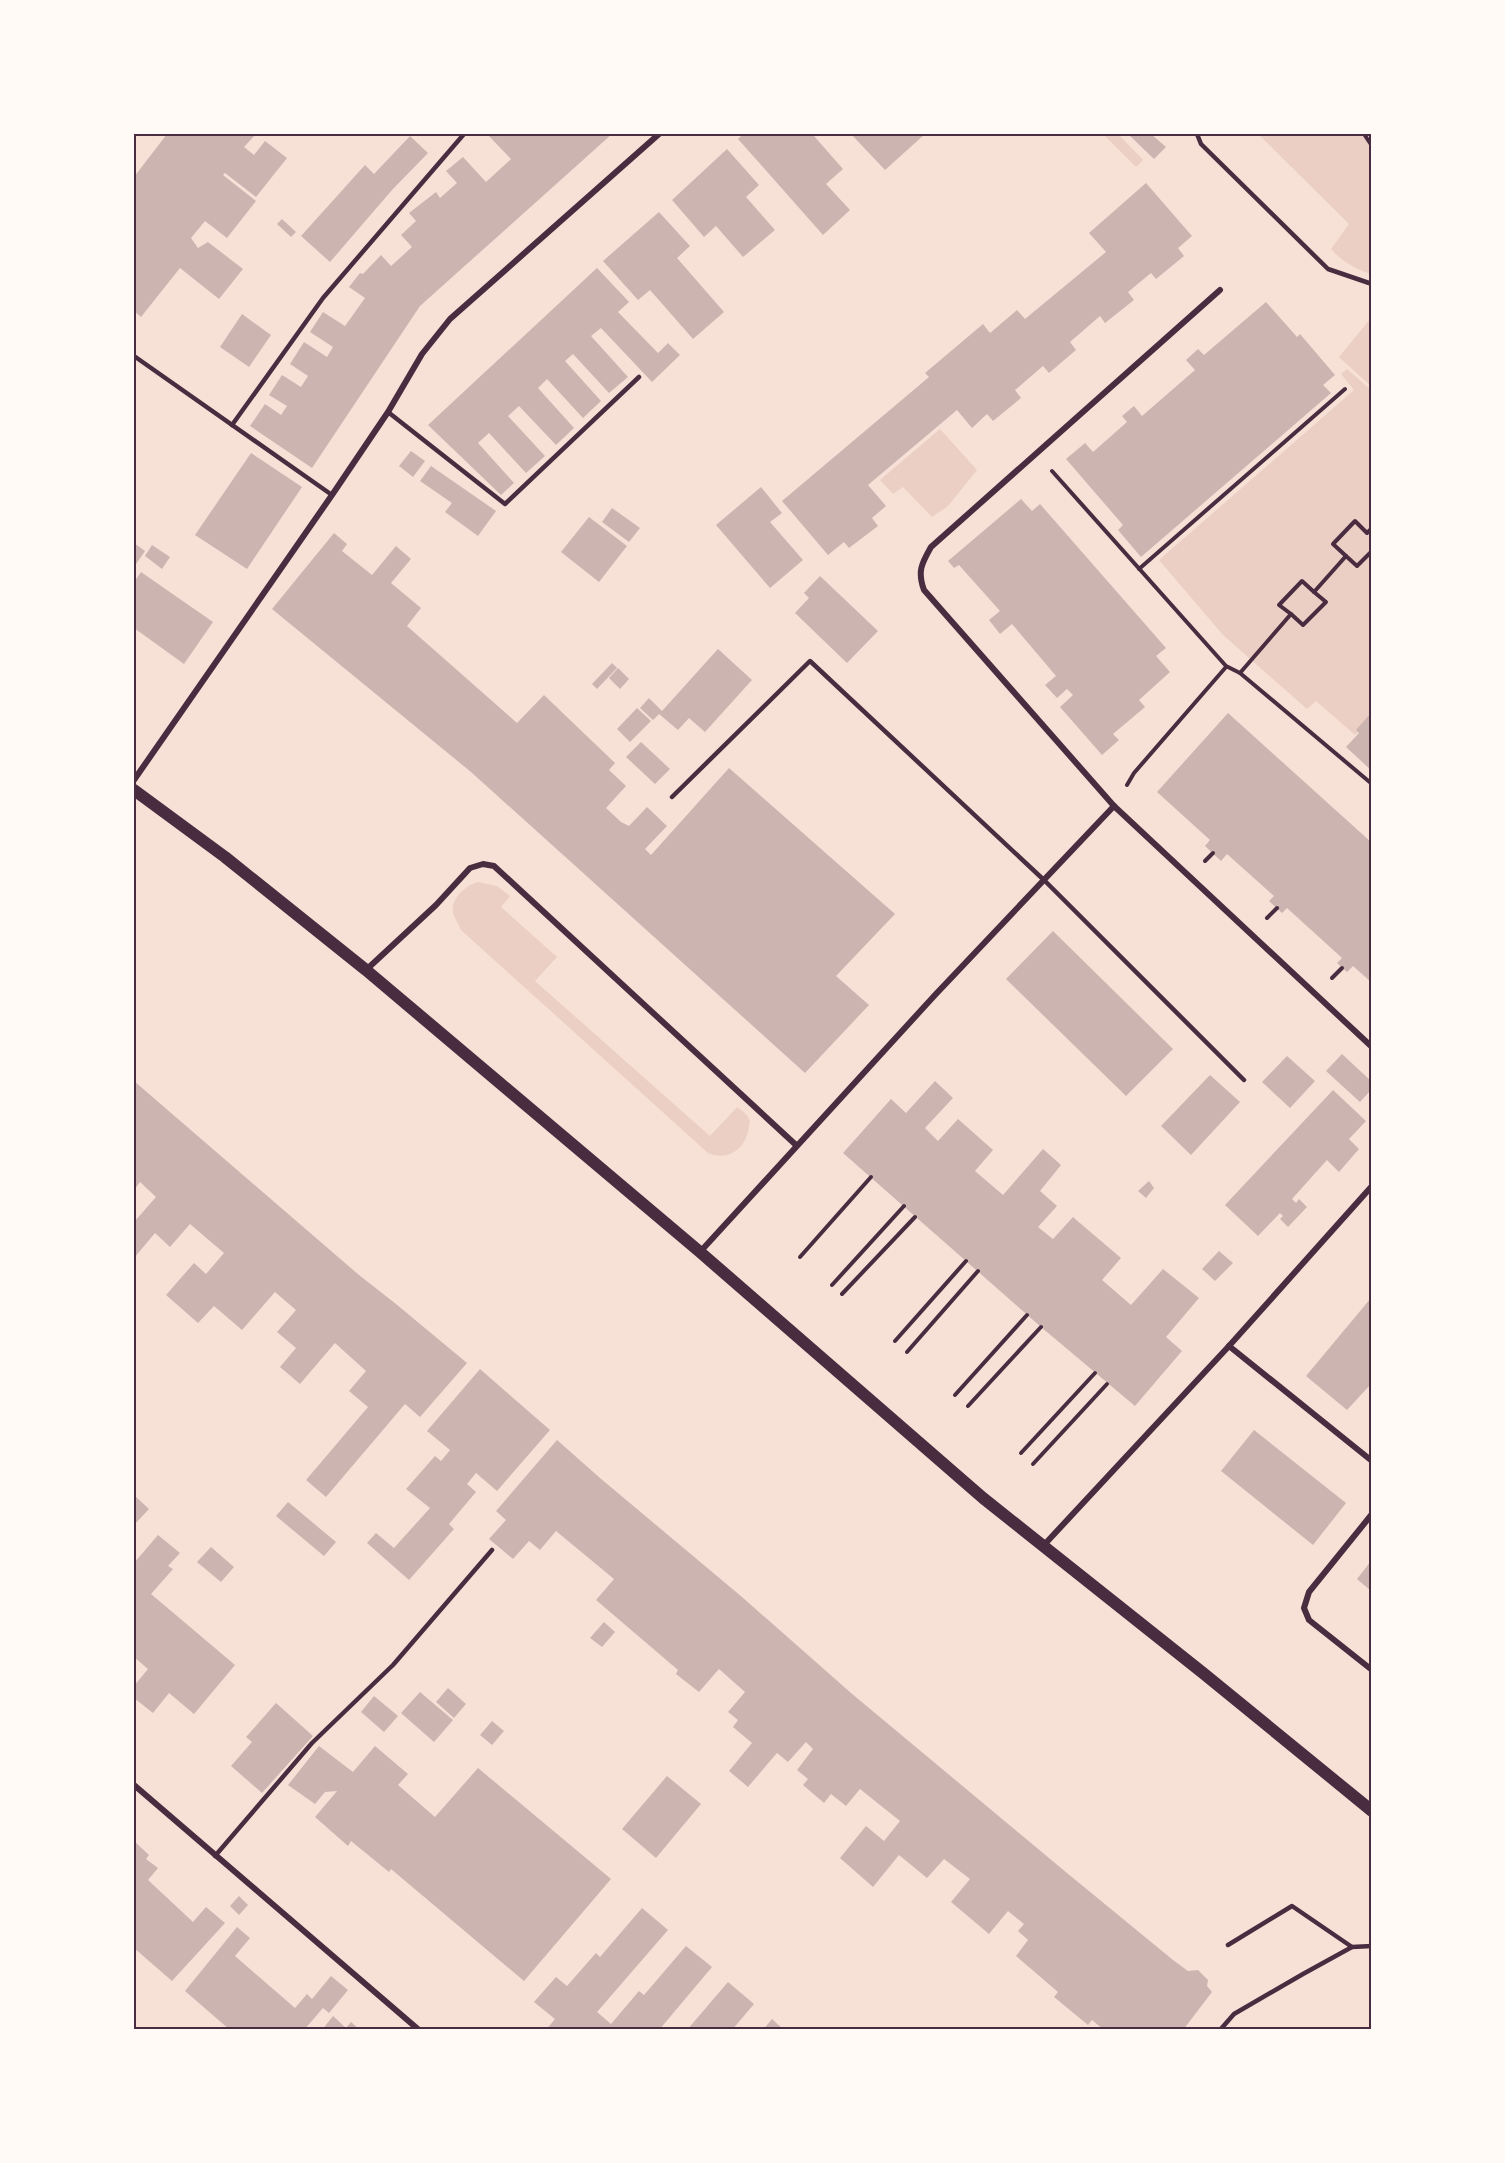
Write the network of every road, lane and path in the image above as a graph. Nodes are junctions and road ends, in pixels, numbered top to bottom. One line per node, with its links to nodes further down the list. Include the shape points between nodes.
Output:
1 (465, 134): 12 (lane, via 323,298)
2 (659, 134): 11 (street, via 450,319 422,354)
3 (1197, 134): 6 (lane, via 1201,144 1328,269)
4 (1364, 134): 5 (path)
5 (1371, 146)
6 (1371, 284)
7 (1220, 290): 13 (street)
8 (134, 356): 12 (lane)
9 (639, 377): 11 (lane, via 505,504)
10 (1345, 389): 20 (path)
11 (388, 412): 14 (street)
12 (231, 424): 14 (lane)
13 (1036, 452): 20 (path); 29 (street, via 931,547 919,576 924,590)
14 (332, 495): 25 (street)
15 (1371, 528): 16 (path)
16 (1367, 532): 17 (path); 19 (path, via 1355,521 1333,544)
17 (1371, 536)
18 (1371, 551): 19 (path, via 1357,566)
19 (1346, 555): 21 (path)
20 (1139, 569): 23 (path)
21 (1314, 592): 22 (path, via 1326,602 1303,625); 22 (path, via 1302,580 1279,605)
22 (1291, 614): 24 (path)
23 (1226, 666): 24 (path); 29 (path, via 1134,773)
24 (1240, 673): 26 (path)
25 (134, 780)
26 (1371, 784)
27 (134, 790): 31 (main road)
28 (672, 797): 30 (lane, via 810,661)
29 (1114, 806): 30 (street); 32 (street)
30 (1045, 880): 33 (lane); 34 (street)
31 (366, 970): 34 (street, via 436,905 470,867 494,866); 39 (main road)
32 (1371, 1047)
33 (1244, 1080)
34 (796, 1145): 39 (street)
35 (871, 1177): 40 (path)
36 (1371, 1186): 48 (street)
37 (904, 1206): 43 (path)
38 (915, 1216): 44 (path)
39 (700, 1252): 58 (main road, via 983,1498)
40 (800, 1257)
41 (966, 1261): 47 (path)
42 (978, 1271): 49 (path)
43 (832, 1286)
44 (842, 1294)
45 (1027, 1315): 52 (path)
46 (1041, 1327): 53 (path)
47 (895, 1341)
48 (1229, 1346): 55 (street); 58 (street)
49 (907, 1352)
50 (1095, 1373): 54 (path)
51 (1107, 1384): 56 (path)
52 (956, 1395)
53 (968, 1406)
54 (1021, 1453)
55 (1371, 1461)
56 (1033, 1464)
57 (1371, 1514): 60 (street, via 1309,1592 1304,1608 1309,1620)
58 (1044, 1545): 62 (main road)
59 (492, 1550): 63 (lane, via 393,1665 312,1743)
60 (1371, 1670)
61 (134, 1785): 63 (street)
62 (1371, 1811)
63 (215, 1856): 67 (street)
64 (1228, 1945): 66 (lane, via 1292,1906)
65 (1371, 1946): 66 (lane)
66 (1352, 1947): 68 (lane, via 1234,2014)
67 (419, 2030)
68 (1220, 2030)

